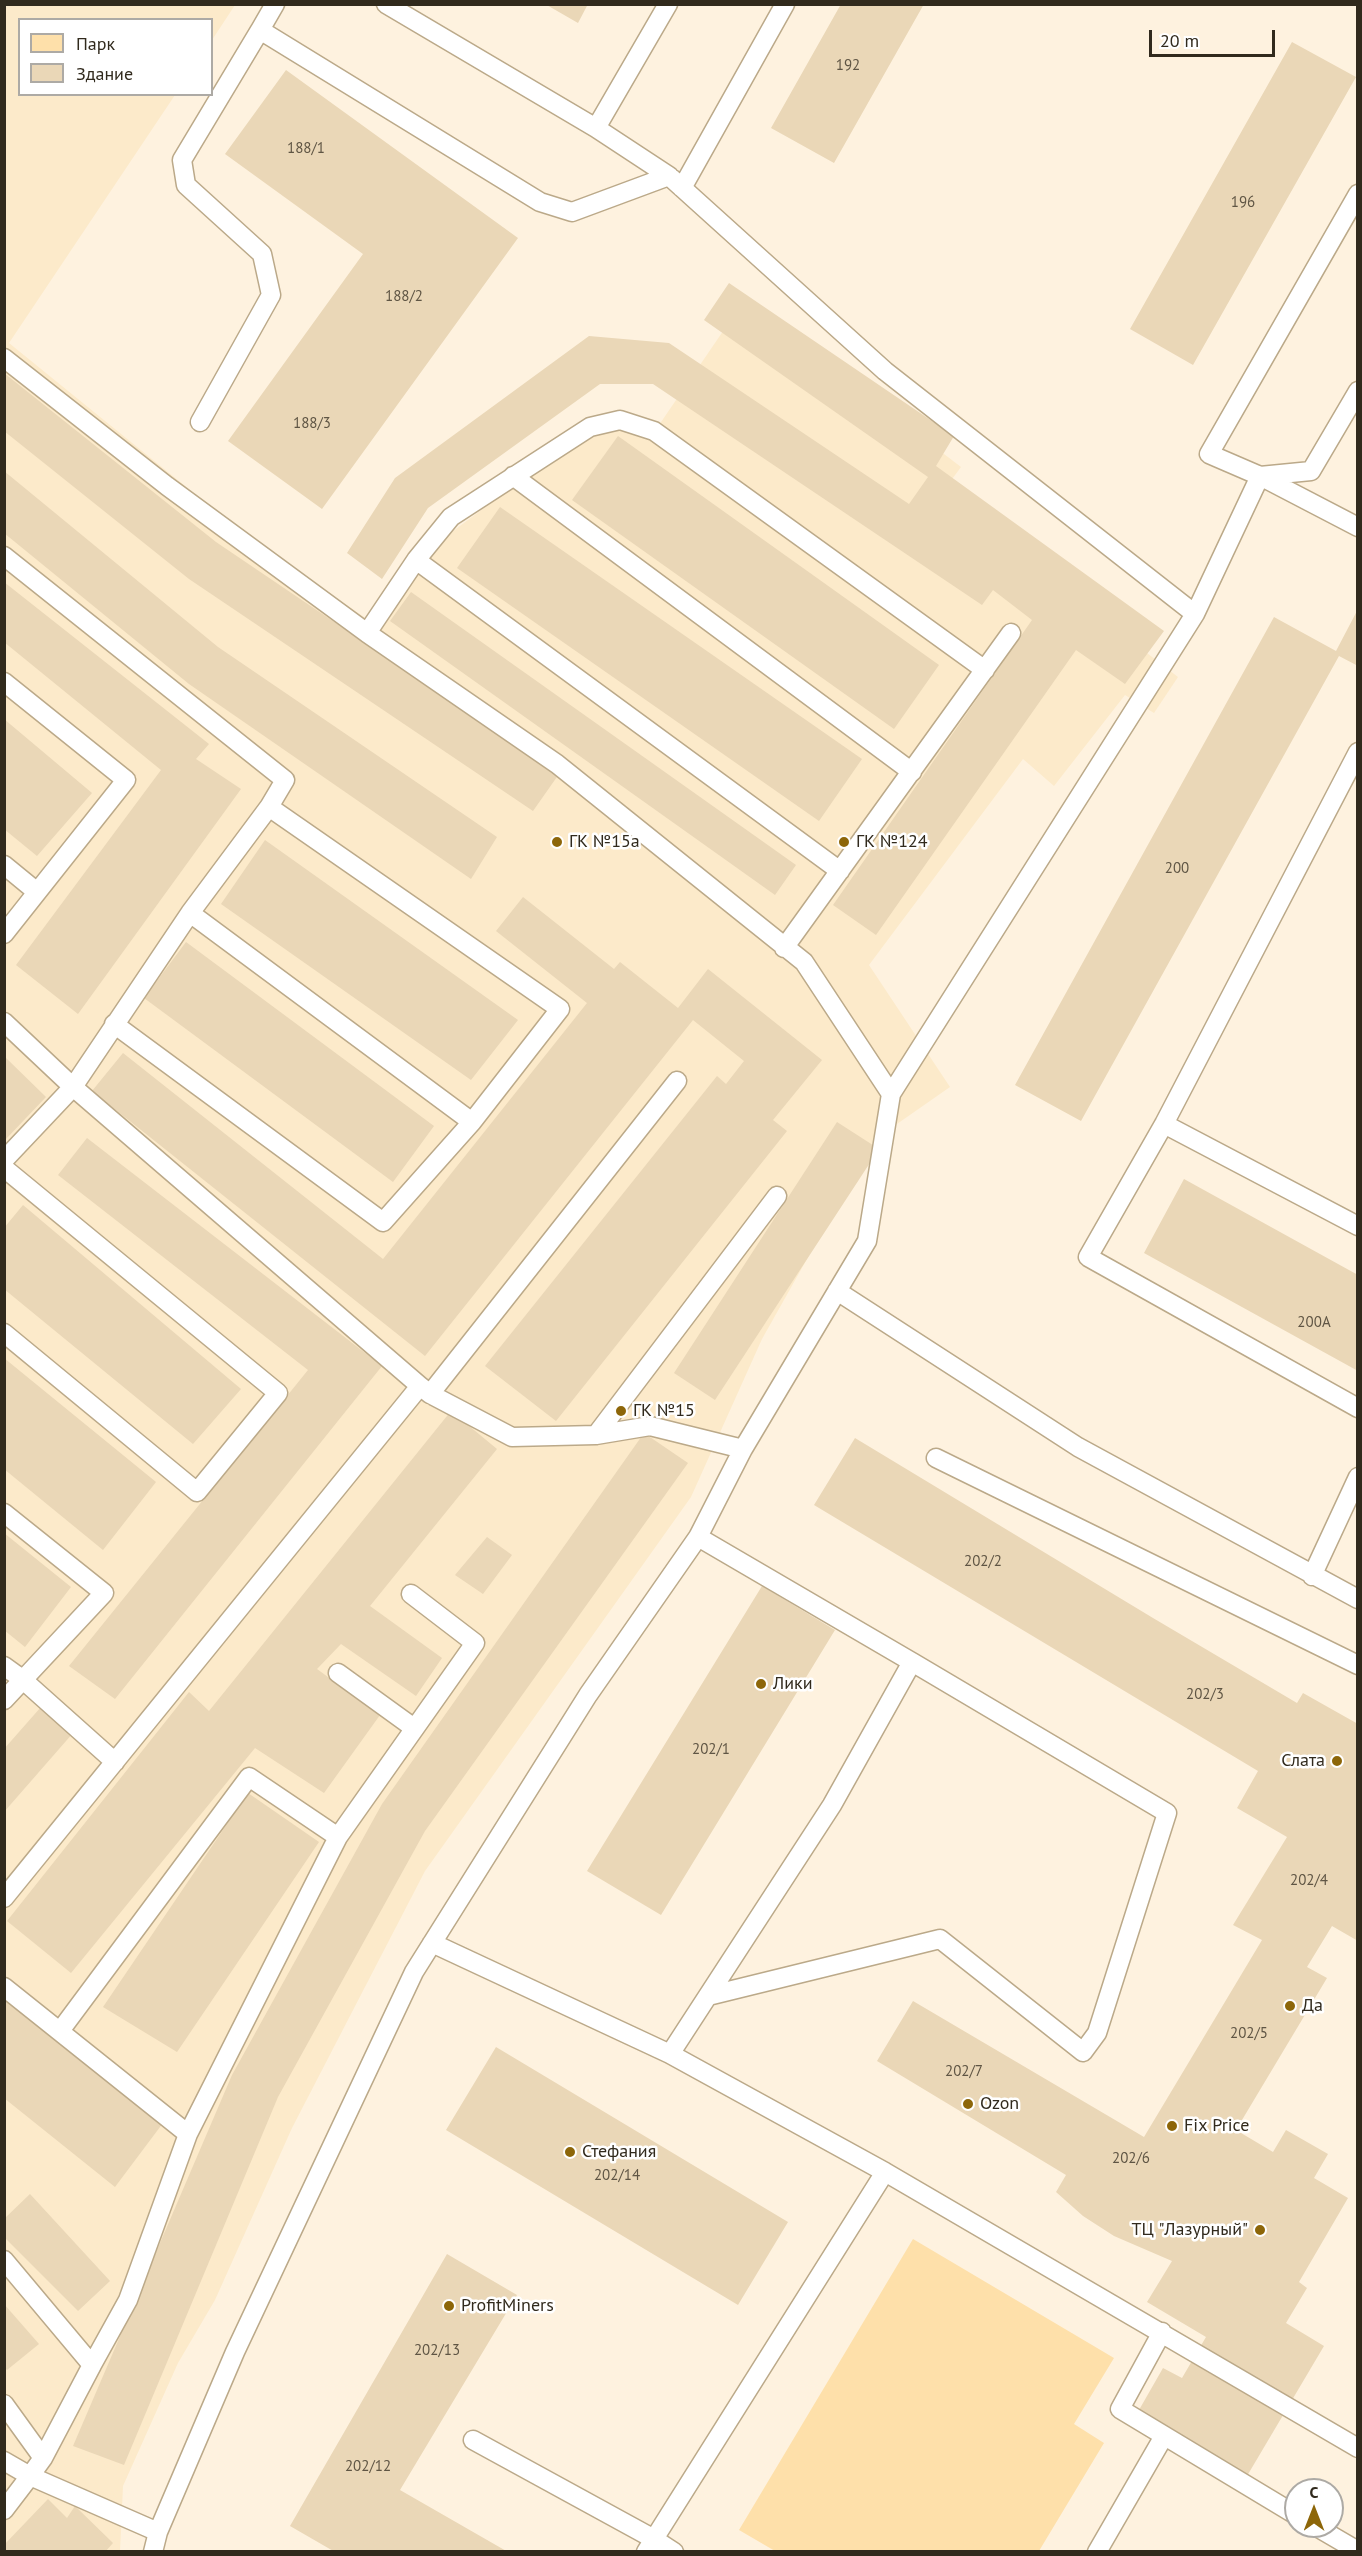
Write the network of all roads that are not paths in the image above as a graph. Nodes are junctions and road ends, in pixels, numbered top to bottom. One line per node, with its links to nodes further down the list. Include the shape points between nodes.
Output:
1 (275, 4): 5 (lane)
2 (386, 4): 6 (lane)
3 (668, 4): 6 (lane)
4 (785, 4): 7 (lane)
5 (260, 30): 7 (lane, via 540,202 572,212); 11 (lane, via 182,160 186,186 262,254 271,295)
6 (596, 128): 7 (lane)
7 (676, 182): 17 (lane, via 885,371)
8 (1358, 194): 13 (lane, via 1209,454)
9 (4, 358): 18 (lane, via 167,486)
10 (1358, 391): 13 (lane, via 1311,471)
11 (200, 422)
12 (513, 476): 16 (lane, via 451,517); 20 (lane, via 590,427 620,420 654,431); 23 (lane)
13 (1260, 476): 14 (lane); 17 (lane)
14 (1358, 527)
15 (4, 556): 24 (lane, via 285,780)
16 (416, 560): 18 (lane); 26 (lane)
17 (1195, 614): 35 (lane)
18 (367, 633): 30 (lane, via 557,764)
19 (1011, 633): 20 (lane)
20 (985, 670): 23 (lane)
21 (4, 682): 27 (lane, via 126,780)
22 (1358, 752): 37 (lane)
23 (912, 772): 26 (lane)
24 (269, 807): 28 (lane); 36 (lane, via 560,1008)
25 (4, 865): 27 (lane)
26 (840, 871): 30 (lane)
27 (37, 892): 29 (lane)
28 (190, 914): 32 (lane); 36 (lane)
29 (4, 934)
30 (784, 948): 35 (lane, via 804,962)
31 (4, 1022): 34 (lane)
32 (114, 1024): 34 (lane); 36 (lane, via 383,1222)
33 (677, 1081): 44 (lane)
34 (73, 1088): 38 (lane); 44 (lane)
35 (891, 1094): 42 (lane, via 867,1241)
36 (472, 1122)
37 (1164, 1125): 41 (lane); 45 (lane, via 1088,1257)
38 (4, 1160)
39 (4, 1168): 43 (lane, via 278,1394 197,1492)
40 (777, 1196): 46 (lane)
41 (1358, 1226)
42 (837, 1291): 47 (lane); 52 (lane, via 1078,1447)
43 (4, 1334)
44 (425, 1390): 46 (lane, via 512,1437); 62 (lane)
45 (1358, 1408)
46 (596, 1435): 47 (lane, via 650,1426)
47 (743, 1449): 51 (lane)
48 (936, 1458): 56 (lane)
49 (1358, 1477): 52 (lane)
50 (4, 1514): 59 (lane, via 104,1593)
51 (698, 1537): 55 (lane); 65 (lane, via 588,1695)
52 (1312, 1576): 54 (lane)
53 (411, 1594): 61 (lane, via 475,1643)
54 (1358, 1599)
55 (912, 1662): 67 (lane, via 832,1805); 67 (lane, via 1167,1813 1097,2033 1083,2052 940,1939)
56 (1358, 1665)
57 (4, 1666): 59 (lane)
58 (338, 1673): 61 (lane)
59 (22, 1678): 60 (lane); 62 (lane)
60 (4, 1700)
61 (414, 1728): 63 (lane)
62 (115, 1762): 64 (lane)
63 (338, 1837): 68 (lane, via 249,1777); 70 (lane)
64 (4, 1898)
65 (432, 1943): 69 (lane); 84 (lane, via 414,1972 236,2352)
66 (4, 1987): 68 (lane)
67 (708, 1996): 69 (lane)
68 (60, 2031): 70 (lane)
69 (670, 2054): 71 (lane)
70 (188, 2134): 74 (lane, via 128,2300)
71 (885, 2172): 73 (lane); 86 (lane)
72 (4, 2260): 74 (lane)
73 (1162, 2332): 76 (lane, via 1120,2409); 78 (lane)
74 (92, 2365): 79 (lane)
75 (4, 2404): 79 (lane)
76 (1164, 2436): 82 (lane); 90 (lane)
77 (473, 2440): 86 (lane)
78 (1358, 2448)
79 (43, 2458): 81 (lane)
80 (4, 2461): 81 (lane)
81 (30, 2476): 83 (lane); 84 (lane)
82 (1284, 2508)
83 (4, 2510)
84 (158, 2532): 88 (lane)
85 (1336, 2538): 87 (lane)
86 (650, 2545): 89 (lane)
87 (1358, 2551)
88 (153, 2552)
89 (674, 2552)
90 (1097, 2552)

